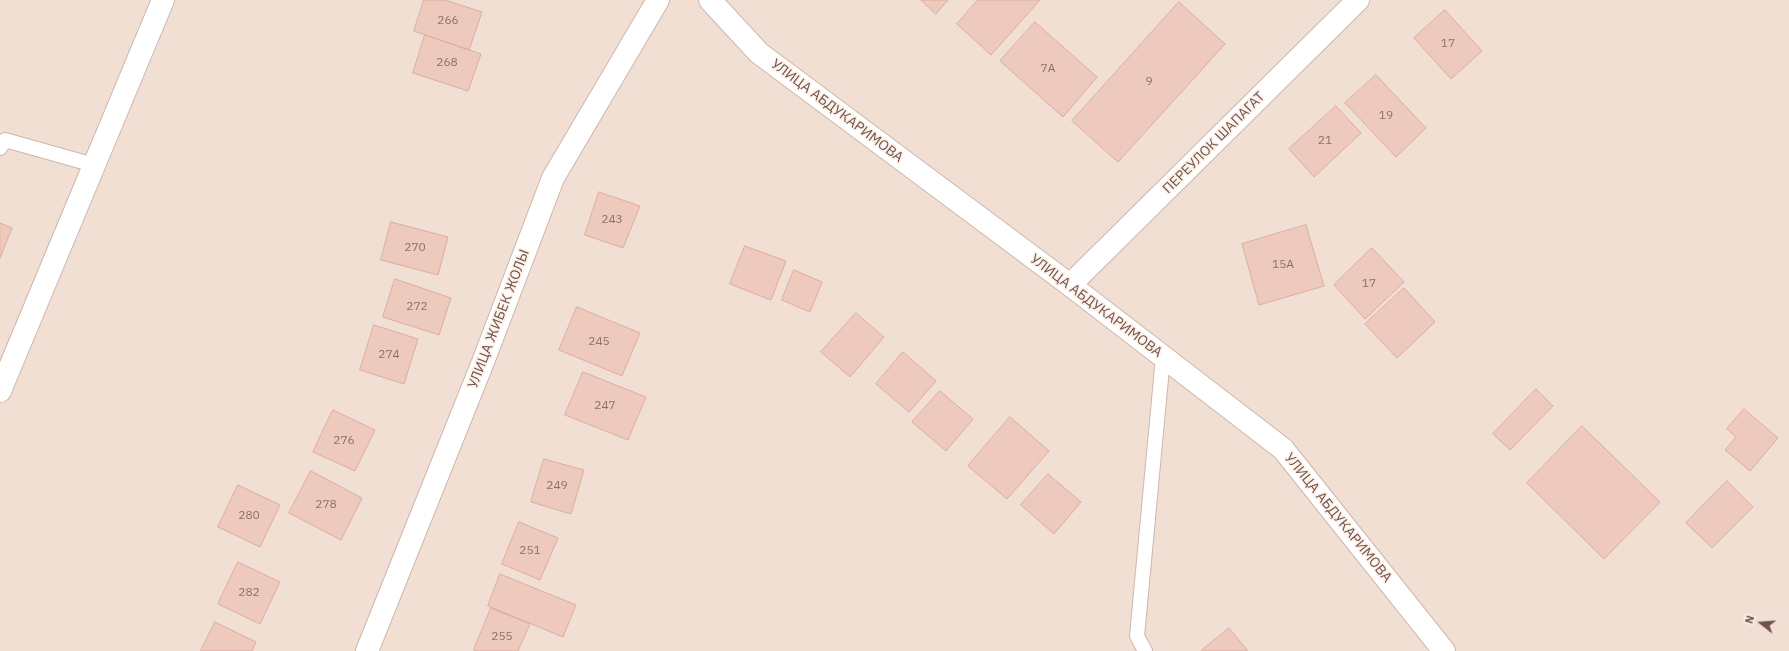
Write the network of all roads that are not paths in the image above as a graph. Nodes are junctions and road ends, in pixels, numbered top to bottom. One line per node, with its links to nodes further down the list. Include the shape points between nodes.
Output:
1 (163, 0): 6 (street)
2 (658, 0): 10 (street, УЛИЦА ЖИБЕК ЖОЛЫ, via 553,178 483,362)
3 (710, 0): 7 (street, УЛИЦА АБДУКАРИМОВА, via 759,53)
4 (1358, 0): 7 (street, ПЕРЕУЛОК ШАПАГАТ)
5 (0, 148): 6 (lane, via 5,140)
6 (94, 165): 9 (street)
7 (1070, 285): 8 (street, УЛИЦА АБДУКАРИМОВА)
8 (1164, 357): 11 (lane, via 1137,636); 12 (street, УЛИЦА АБДУКАРИМОВА, via 1283,449)
9 (0, 391)
10 (367, 651)
11 (1145, 651)
12 (1444, 651)

